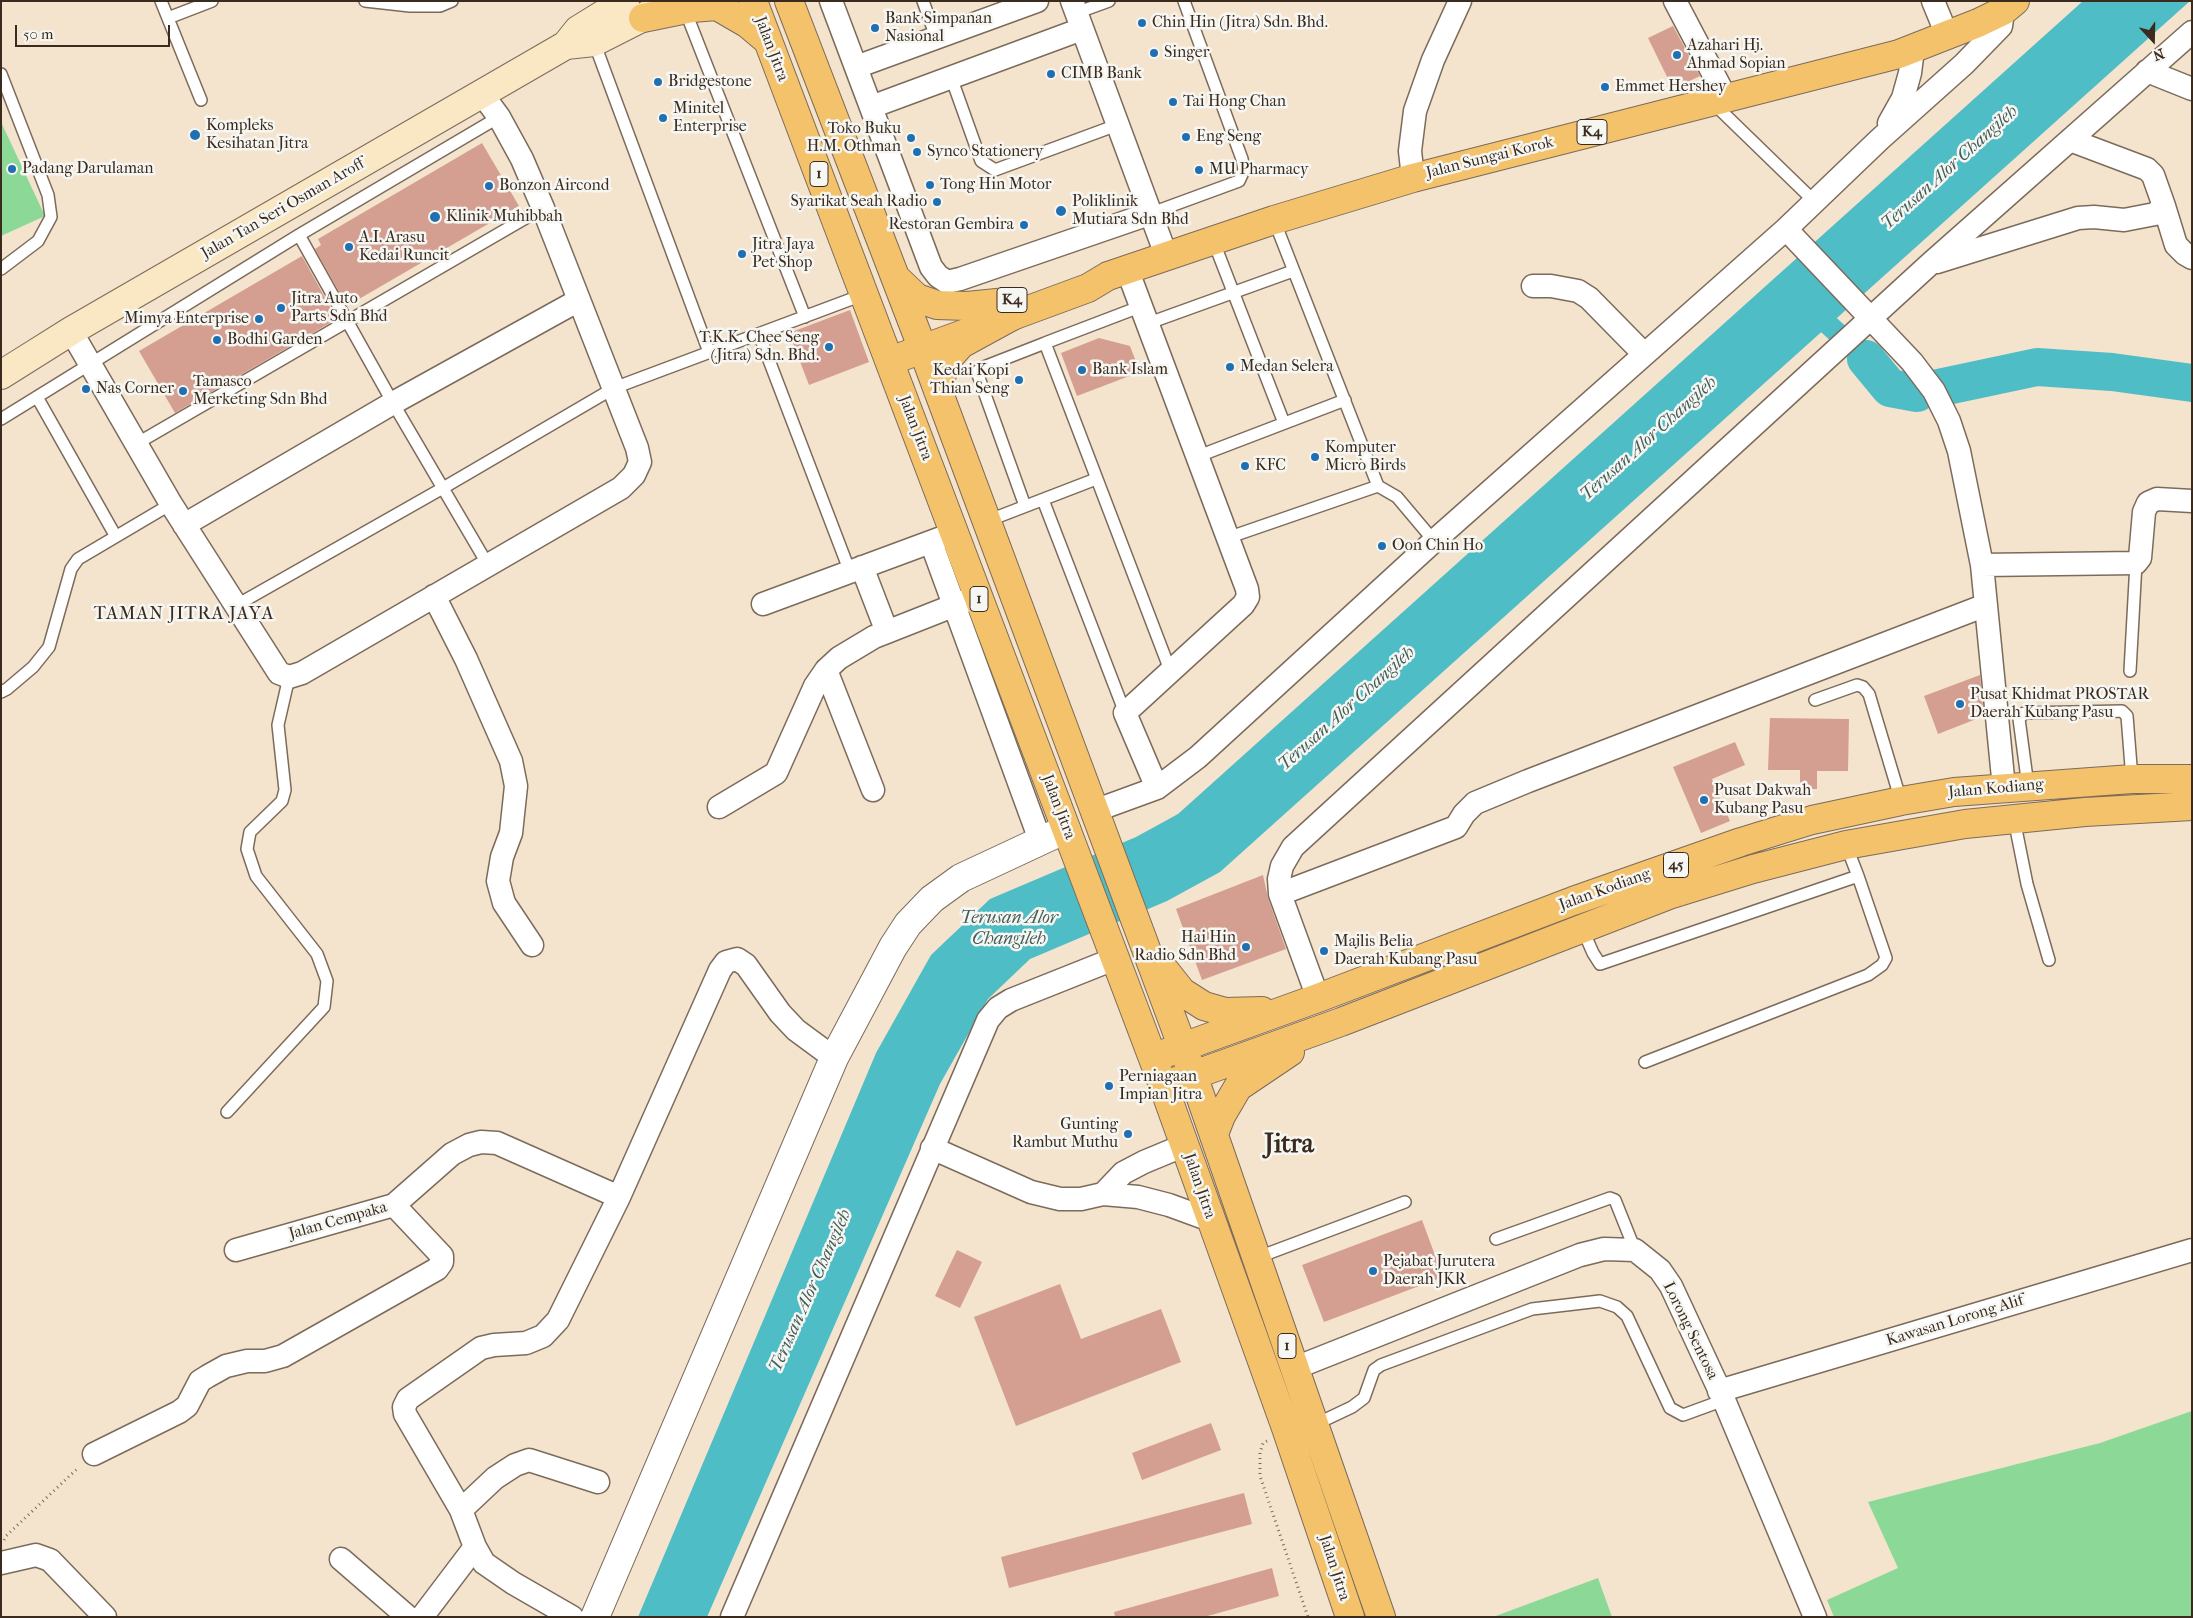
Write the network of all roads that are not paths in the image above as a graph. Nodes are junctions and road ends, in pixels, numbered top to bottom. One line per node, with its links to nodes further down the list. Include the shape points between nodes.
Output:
1 (161, 1): 19 (lane)
2 (212, 1): 19 (lane)
3 (365, 1): 4 (lane, via 440,6)
4 (452, 1)
5 (753, 1): 23 (main road, Jalan Jitra / 1)
6 (789, 1): 55 (main road, Jalan Jitra / 1)
7 (831, 1): 27 (street)
8 (923, 1): 22 (lane)
9 (1037, 1): 22 (street)
10 (1109, 1): 18 (lane)
11 (1184, 1): 44 (lane, via 1244,170 1239,181)
12 (1460, 1): 40 (street, via 1433,60 1415,111 1410,151)
13 (1674, 1): 34 (street)
14 (1934, 1): 21 (street)
15 (679, 6): 17 (main road); 23 (main road, via 717,6 748,24); 62 (lane)
16 (2009, 6): 21 (main road, Jalan Sungai Korok / K4); 38 (street, via 2001,26 1992,37)
17 (634, 9): 24 (main road, Jalan Tan Seri Osman Aroff); 25 (main road, Jalan Tan Seri Osman Aroff, via 578,30)
18 (1077, 15): 30 (street); 37 (street)
19 (168, 18): 33 (lane)
20 (2192, 32): 28 (street)
21 (1947, 35): 26 (main road, Jalan Sungai Korok / K4)
22 (936, 38): 27 (street)
23 (768, 41): 58 (main road, Jalan Jitra / 1)
24 (594, 42): 25 (main road, Jalan Tan Seri Osman Aroff); 69 (lane)
25 (566, 45): 32 (main road, Jalan Tan Seri Osman Aroff)
26 (1913, 49): 34 (main road, Jalan Sungai Korok / K4); 38 (street, via 1903,98)
27 (856, 67): 35 (street)
28 (2147, 71): 31 (street); 39 (street)
29 (1, 74): 52 (lane, via 48,195 51,217 38,241)
30 (951, 77): 35 (street); 37 (lane, via 981,162 995,170)
31 (2192, 88)
32 (482, 94): 36 (street); 65 (main road, Jalan Tan Seri Osman Aroff)
33 (201, 100)
34 (1719, 100): 40 (main road, Jalan Sungai Korok / K4); 41 (lane)
35 (871, 107): 44 (street, via 931,267 947,282)
36 (499, 117): 43 (street); 46 (lane)
37 (1117, 125): 44 (street)
38 (1880, 139): 41 (street)
39 (2070, 140): 42 (street, via 2147,169 2153,175); 51 (street)
40 (1413, 178): 45 (main road, Jalan Sungai Korok / K4)
41 (1814, 201): 47 (street)
42 (2164, 206): 50 (street, via 2176,245); 51 (street, via 2155,214 2124,220 2078,218)
43 (543, 208): 59 (street); 63 (lane)
44 (1149, 214): 49 (street)
45 (1274, 220): 48 (main road, Jalan Sungai Korok / K4); 53 (lane)
46 (299, 235): 63 (lane); 72 (lane)
47 (1792, 236): 64 (street); 71 (street)
48 (1213, 240): 49 (main road, Jalan Sungai Korok / K4); 57 (lane)
49 (1166, 255): 54 (main road, Jalan Sungai Korok / K4)
50 (2192, 258)
51 (1931, 263): 64 (street)
52 (1, 268)
53 (1293, 271): 57 (lane); 77 (lane)
54 (1118, 272): 60 (main road, Jalan Sungai Korok / K4, via 1088,288); 61 (street)
55 (896, 278): 60 (main road, via 917,298 937,305); 67 (main road, Jalan Jitra / 1)
56 (1533, 286): 71 (street, via 1578,291 1589,298)
57 (1235, 293): 61 (lane); 80 (lane)
58 (865, 294): 62 (lane); 70 (main road, Jalan Jitra / 1)
59 (579, 300): 74 (street); 78 (street)
60 (1011, 308): 67 (main road, Jalan Sungai Korok / K4); 75 (main road, via 961,344 945,362)
61 (1146, 315): 68 (lane); 82 (street)
62 (805, 317): 66 (lane)
63 (347, 320): 78 (lane); 81 (lane)
64 (1862, 320): 98 (street, via 1912,362 1934,391 1949,421 1959,451); 128 (street, via 1829,357 1293,847 1282,866)
65 (71, 331): 72 (street); 73 (main road, Jalan Tan Seri Osman Aroff)
66 (759, 334): 69 (lane); 99 (lane)
67 (920, 341): 70 (main road, K4); 75 (main road, Jalan Jitra / 1)
68 (1045, 343): 83 (lane); 89 (lane, via 977,372)
69 (709, 352): 74 (lane)
70 (887, 354): 93 (main road, Jalan Jitra / 1)
71 (1644, 354): 95 (street)
72 (91, 364): 76 (lane); 81 (street)
73 (1, 375)
74 (614, 388): 85 (lane); 97 (street, via 637,448 640,462 634,475 621,488)
75 (938, 391): 90 (main road, Jalan Jitra / 1)
76 (37, 397): 79 (lane); 92 (lane)
77 (1345, 400): 80 (lane); 84 (lane)
78 (392, 403): 85 (lane); 91 (street)
79 (1, 418)
80 (1284, 423): 82 (lane)
81 (136, 444): 88 (street)
82 (1196, 457): 94 (street)
83 (1096, 479): 86 (lane); 108 (lane)
84 (1378, 486): 94 (lane); 95 (lane, via 1397,497)
85 (443, 488): 97 (lane); 105 (lane)
86 (1043, 500): 89 (lane); 113 (lane)
87 (2192, 501): 96 (street, via 2157,499 2148,503 2144,512 2140,558)
88 (171, 504): 91 (street); 92 (lane)
89 (1025, 506): 90 (lane)
90 (987, 521): 122 (main road, Jalan Jitra / 1)
91 (184, 525): 105 (street)
92 (115, 535): 111 (lane, via 78,559 71,569 49,647 33,667)
93 (943, 538): 99 (street); 101 (main road, Jalan Jitra / 1); 103 (street)
94 (1227, 538): 108 (street, via 1248,597)
95 (1434, 540): 117 (street, via 1198,757)
96 (2136, 563): 98 (street); 109 (lane)
97 (488, 565): 100 (street)
98 (1982, 565): 104 (street)
99 (856, 570): 102 (street); 106 (street)
100 (434, 596): 110 (street, via 302,673); 131 (street, via 511,761 516,786 511,833 498,881 504,903)
101 (978, 596): 103 (street); 124 (main road, Jalan Jitra / 1)
102 (763, 604)
103 (953, 605): 106 (street); 125 (street)
104 (1986, 605): 116 (street); 128 (street, via 1528,781 1475,803 1456,827)
105 (235, 606): 110 (street, via 279,673)
106 (887, 632): 107 (street, via 862,643)
107 (826, 670): 118 (street); 121 (street, via 815,686 776,773)
108 (1170, 670): 113 (street)
109 (2130, 670)
110 (289, 677): 142 (lane, via 278,725 286,790 282,802 250,832 247,849 256,876 317,954 327,981 324,1007)
111 (1, 692)
112 (1815, 700): 119 (lane, via 1857,685 1863,687 1869,694)
113 (1125, 713): 117 (street)
114 (2192, 778): 115 (main road, Jalan Kodiang / 45)
115 (2132, 779): 116 (main road, Jalan Kodiang / 45); 116 (lane, via 2127,716 2122,711 2024,713 2019,719)
116 (2016, 787): 119 (main road, Jalan Kodiang / 45)
117 (1157, 788): 122 (street)
118 (873, 790)
119 (1901, 800): 134 (main road, Jalan Kodiang / 45, via 1812,820 1741,842 1573,901)
120 (2192, 806): 123 (main road, Jalan Kodiang / 45)
121 (719, 807)
122 (1097, 818): 129 (main road, Jalan Jitra / 1)
123 (2014, 819): 126 (main road, Jalan Kodiang / 45, via 1913,832); 133 (lane, via 2027,884)
124 (1068, 832): 125 (street); 132 (main road, Jalan Jitra / 1)
125 (1040, 840): 138 (street, via 962,878 932,899 908,924)
126 (1846, 845): 127 (lane); 130 (main road, Jalan Kodiang / 45, via 1669,895)
127 (1858, 876): 130 (lane, via 1600,964); 139 (lane, via 1886,958 1882,965 1868,974)
128 (1280, 894): 134 (street)
129 (1138, 928): 134 (main road, via 1165,972 1182,992 1204,1006 1225,1012 1248,1012); 136 (main road, Jalan Jitra / 1)
130 (1582, 928): 135 (main road, Jalan Kodiang / 45)
131 (532, 945)
132 (1110, 947): 137 (main road, Jalan Jitra / 1); 145 (street, via 998,1008 988,1020)
133 (2050, 960)
134 (1306, 1002): 136 (main road, Jalan Kodiang / 45)
135 (1341, 1022): 140 (main road, Jalan Kodiang / 45); 143 (main road, via 1238,1087)
136 (1182, 1047): 137 (main road, 45); 140 (main road, Jalan Jitra / 1)
137 (1153, 1057): 141 (main road, Jalan Jitra / 1)
138 (834, 1058): 147 (street, via 796,1030 746,965 737,959 726,962); 169 (street)
139 (1645, 1062)
140 (1193, 1075): 141 (main road, 45); 143 (main road, Jalan Jitra / 1)
141 (1164, 1085): 144 (main road, Jalan Jitra / 1)
142 (227, 1112)
143 (1214, 1134): 155 (main road, Jalan Jitra / 1)
144 (1185, 1145): 146 (street, via 1123,1173); 150 (main road, Jalan Jitra / 1)
145 (932, 1148): 146 (street, via 1031,1192 1060,1199); 170 (street)
146 (1103, 1194): 150 (street, via 1138,1197)
147 (619, 1197): 149 (street, Jalan Cempaka, via 497,1143 480,1142 452,1154); 161 (street, via 558,1320 543,1336 526,1343 481,1348 408,1399 405,1414)
148 (1405, 1202): 155 (lane)
149 (394, 1204): 152 (street, Jalan Cempaka); 159 (street, via 442,1256 437,1268 283,1356 226,1366 200,1381 187,1406 179,1412)
150 (1210, 1220): 171 (main road, Jalan Jitra / 1)
151 (1496, 1239): 153 (lane, via 1610,1198 1615,1200)
152 (236, 1250)
153 (1635, 1250): 156 (street, via 1604,1249 1580,1255); 157 (street, Lorong Sentosa, via 1660,1270 1671,1286)
154 (2192, 1250): 157 (street, Kawasan Lorong Alif)
155 (1256, 1258): 156 (main road, Jalan Jitra / 1)
156 (1295, 1368): 158 (main road, Jalan Jitra / 1)
157 (1722, 1396): 158 (lane, via 1683,1415 1670,1408 1627,1316 1617,1307 1600,1301 1532,1309 1381,1365 1374,1370 1364,1398); 173 (street, Lorong Sentosa)
158 (1314, 1424): 172 (main road, Jalan Jitra / 1)
159 (94, 1454)
160 (598, 1482): 161 (street, via 529,1460 516,1464 495,1478)
161 (461, 1510): 162 (street)
162 (475, 1547): 167 (street); 168 (street, via 484,1563 495,1572)
163 (341, 1559): 166 (street)
164 (6, 1561): 165 (street, via 36,1555 50,1560)
165 (105, 1617)
166 (408, 1617)
167 (422, 1617)
168 (572, 1617)
169 (595, 1617)
170 (732, 1617)
171 (1350, 1617)
172 (1382, 1617)
173 (1815, 1617)

